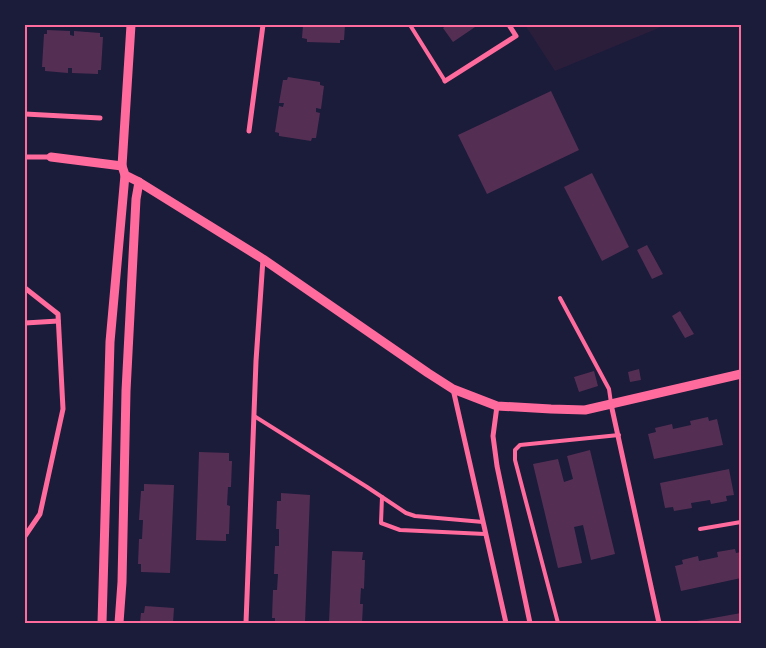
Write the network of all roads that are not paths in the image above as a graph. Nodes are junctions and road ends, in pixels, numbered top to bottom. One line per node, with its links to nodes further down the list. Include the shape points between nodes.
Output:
1 (131, 25): 11 (street)
2 (263, 25): 8 (street)
3 (410, 25): 5 (lane)
4 (509, 25): 5 (street, via 516,36)
5 (445, 81)
6 (25, 114): 7 (street)
7 (100, 118)
8 (249, 131)
9 (51, 156): 10 (street); 11 (street)
10 (25, 157)
11 (123, 170): 12 (street); 31 (street, via 110,342)
12 (139, 182): 13 (street); 32 (street, via 126,391)
13 (263, 259): 20 (street); 23 (street)
14 (25, 288): 16 (street, via 58,314)
15 (560, 298): 21 (lane, via 609,389)
16 (58, 321): 17 (street); 30 (street, via 63,409 40,514)
17 (25, 323)
18 (740, 374): 19 (street); 21 (street)
19 (741, 385)
20 (453, 389): 22 (street); 26 (street)
21 (611, 404): 22 (street, via 586,410); 24 (street)
22 (497, 406): 35 (street, via 493,436 497,466)
23 (254, 416): 25 (lane); 33 (street)
24 (619, 435): 36 (lane, via 520,445 515,450); 37 (street)
25 (382, 497): 26 (lane, via 415,516); 29 (lane, via 381,523 400,530)
26 (483, 522): 29 (street)
27 (741, 522): 28 (lane)
28 (700, 529)
29 (486, 534): 34 (street)
30 (25, 536)
31 (102, 623)
32 (119, 623)
33 (246, 623)
34 (506, 623)
35 (530, 623)
36 (558, 623)
37 (659, 623)

